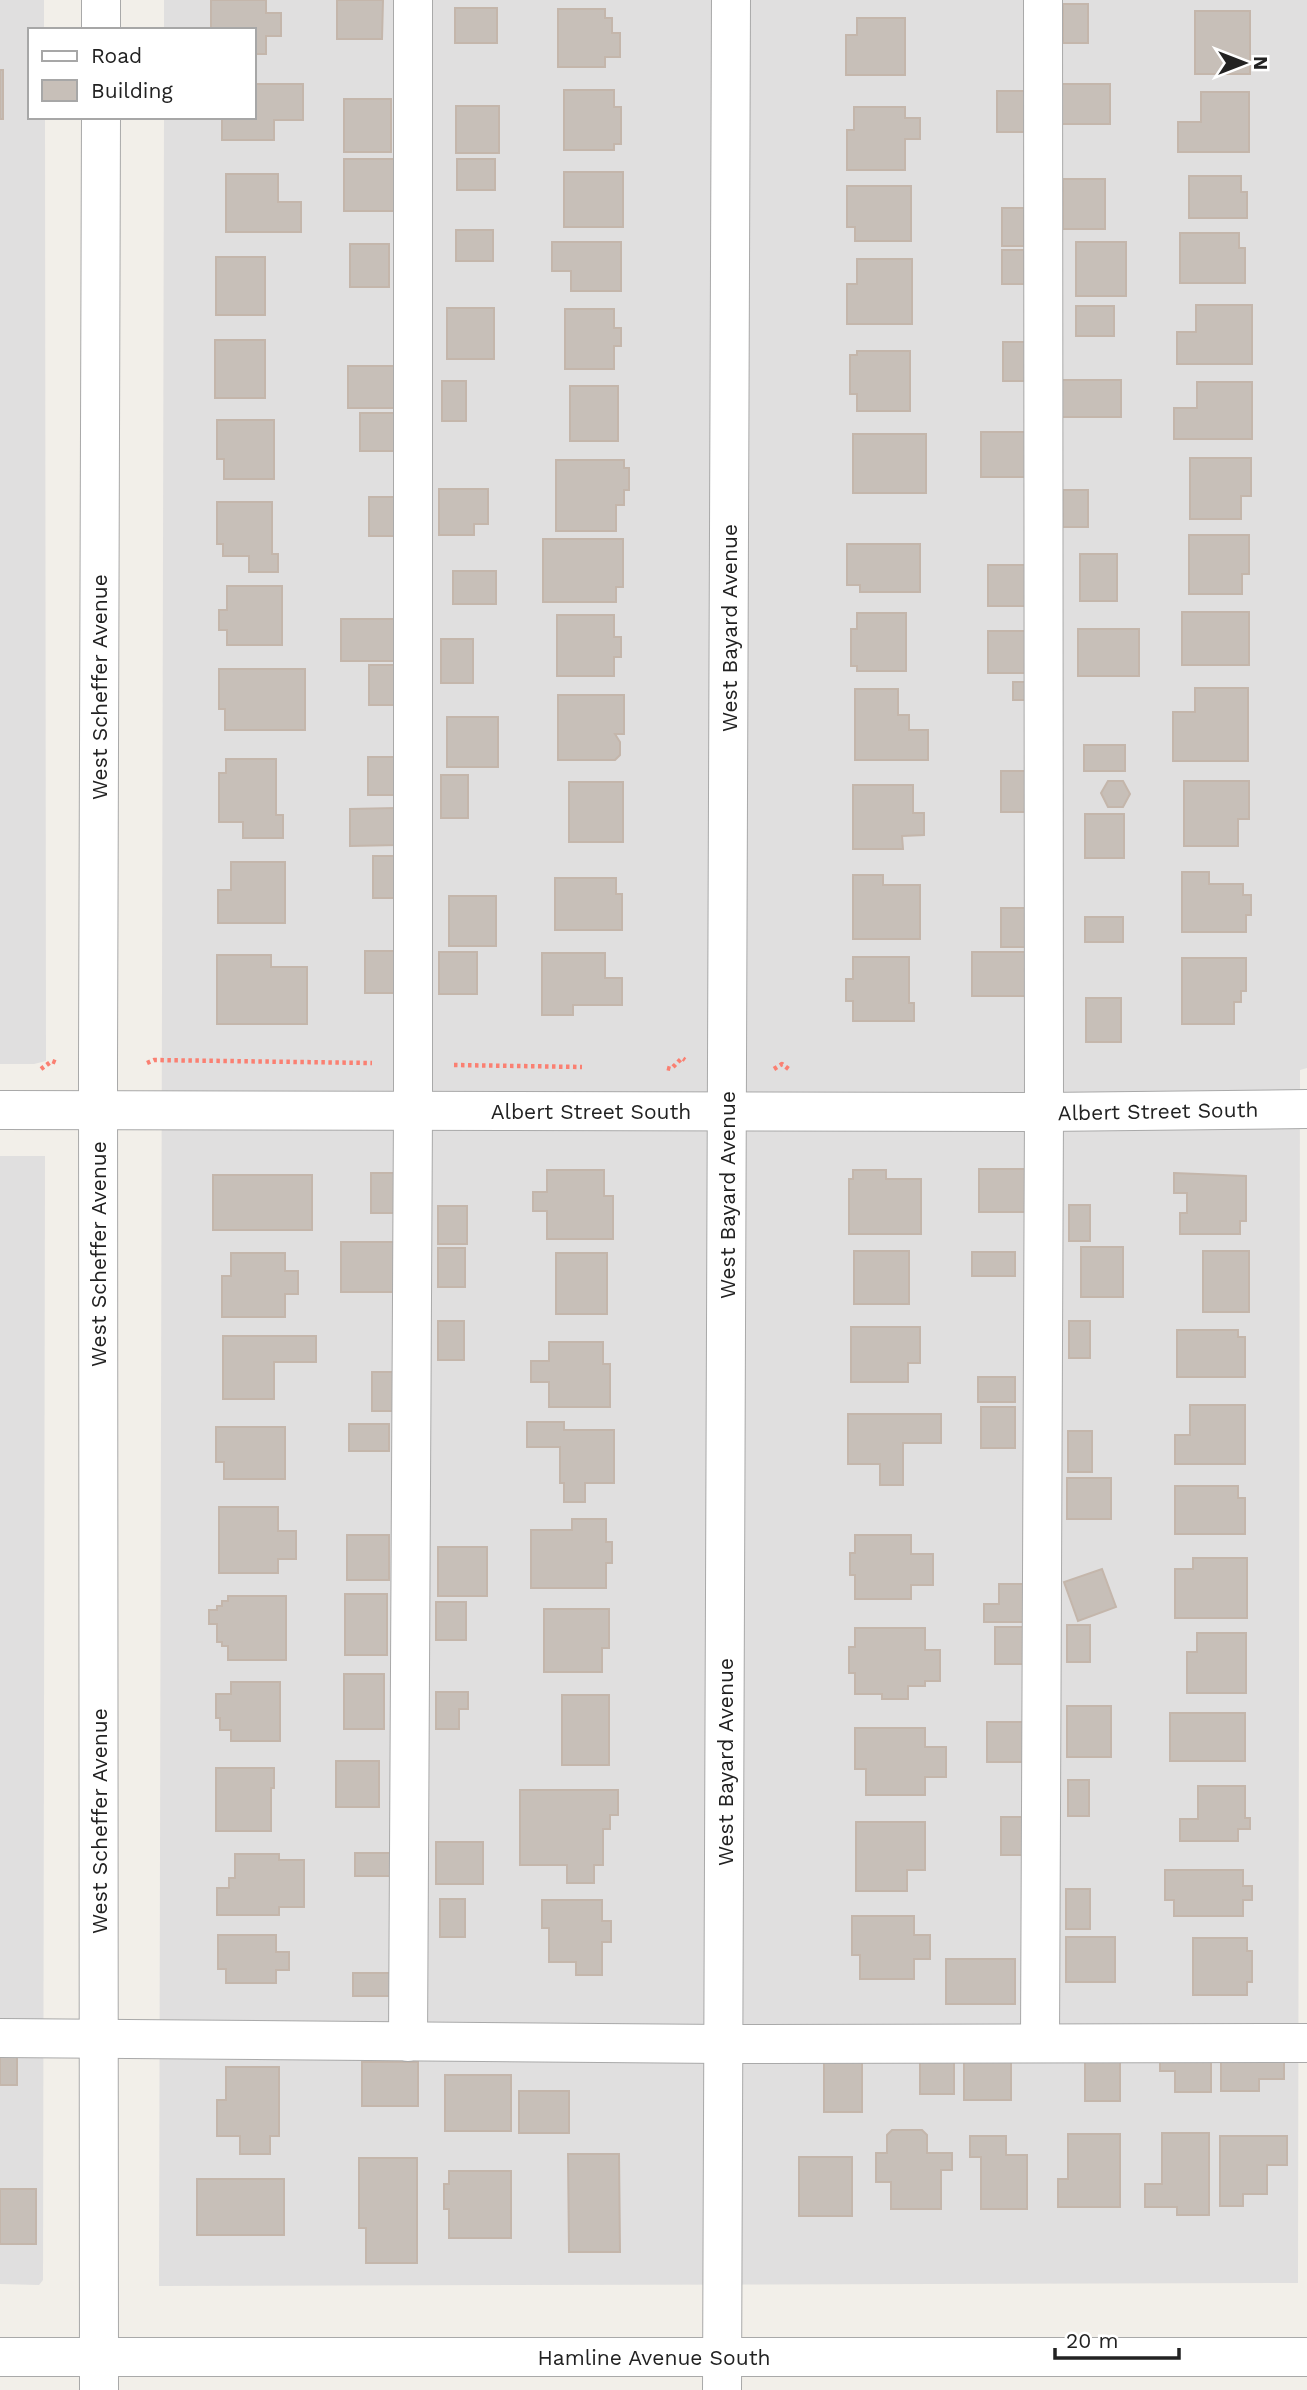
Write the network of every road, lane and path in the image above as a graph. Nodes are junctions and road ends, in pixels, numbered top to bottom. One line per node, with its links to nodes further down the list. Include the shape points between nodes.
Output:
1 (101, 0): 5 (street)
2 (413, 0): 10 (street)
3 (731, 0): 11 (street, West Bayard Avenue)
4 (1042, 0): 12 (street)
5 (101, 28)
6 (101, 119): 9 (street, West Scheffer Avenue)
7 (1307, 1109): 12 (street, Albert Street South)
8 (0, 1110): 9 (street, Albert Street South)
9 (98, 1110): 10 (street, Albert Street South); 14 (street, West Scheffer Avenue)
10 (413, 1111): 11 (street, Albert Street South); 15 (street)
11 (727, 1111): 12 (street, Albert Street South); 18 (street, West Bayard Avenue)
12 (1044, 1112): 16 (street)
13 (0, 2038): 14 (street)
14 (99, 2040): 15 (street); 22 (street, West Scheffer Avenue)
15 (408, 2042): 18 (street)
16 (1040, 2043): 17 (street); 18 (street)
17 (1307, 2043)
18 (724, 2044): 24 (street, West Bayard Avenue)
19 (0, 2357): 22 (street, Hamline Avenue South)
20 (1307, 2357): 21 (street, Hamline Avenue South)
21 (1040, 2373): 24 (street, Hamline Avenue South)
22 (99, 2374): 23 (street, Hamline Avenue South)
23 (402, 2374): 24 (street, Hamline Avenue South)
24 (722, 2374)

